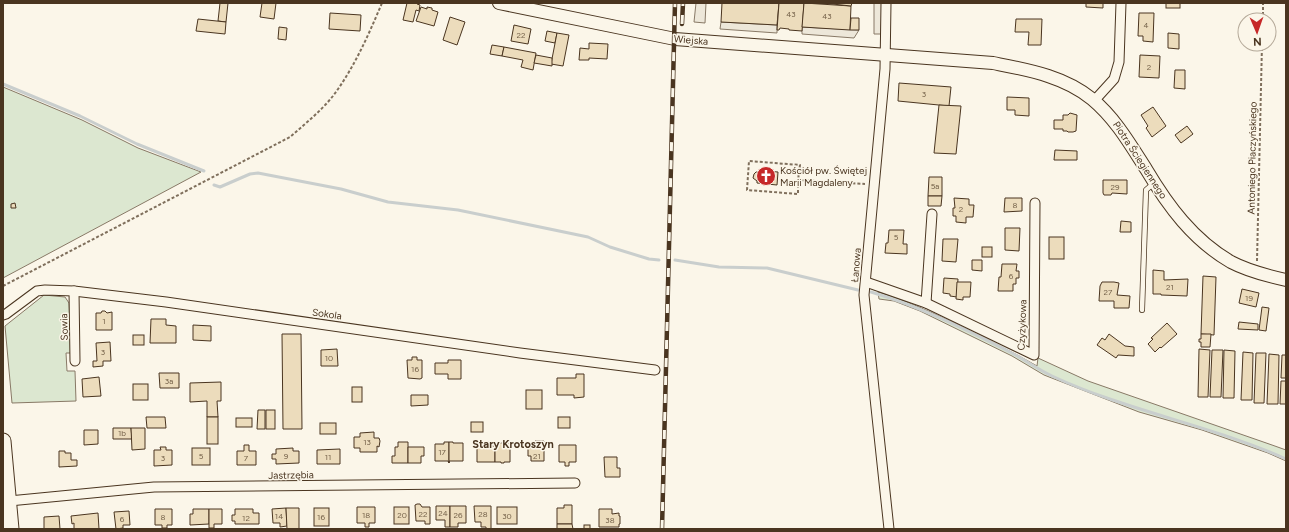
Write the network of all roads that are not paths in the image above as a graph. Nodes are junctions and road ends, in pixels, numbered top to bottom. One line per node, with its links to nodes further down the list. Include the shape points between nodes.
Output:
1 (499, 3): 4 (street, Wiejska)
2 (886, 3): 5 (street, Łanowa)
3 (1121, 3): 6 (street, via 1119,62 1114,79)
4 (521, 5): 5 (street, Wiejska, via 675,39)
5 (886, 55): 6 (street, Piotra Ściegiennego, via 993,63 1041,73 1068,83); 11 (street, Łanowa)
6 (1094, 101): 7 (street, Piotra Ściegiennego, via 1112,118 1127,138)
7 (1154, 183): 10 (street, Piotra Ściegiennego, via 1182,222 1213,250 1232,262); 14 (lane, via 1146,190)
8 (1035, 203): 13 (street, Czyżykowa, via 1034,355)
9 (932, 214): 13 (street)
10 (1286, 280)
11 (866, 282): 13 (street, Czyżykowa); 22 (street, Łanowa, via 864,295)
12 (74, 291): 15 (street, Sokola, via 37,291); 16 (street, Sowia); 17 (street, Sokola)
13 (926, 303)
14 (1142, 310)
15 (3, 314)
16 (76, 361)
17 (655, 370)
18 (3, 440): 20 (main road)
19 (575, 483): 20 (street, Jastrzębia, via 154,487)
20 (9, 501): 21 (main road)
21 (11, 529)
22 (889, 529)

